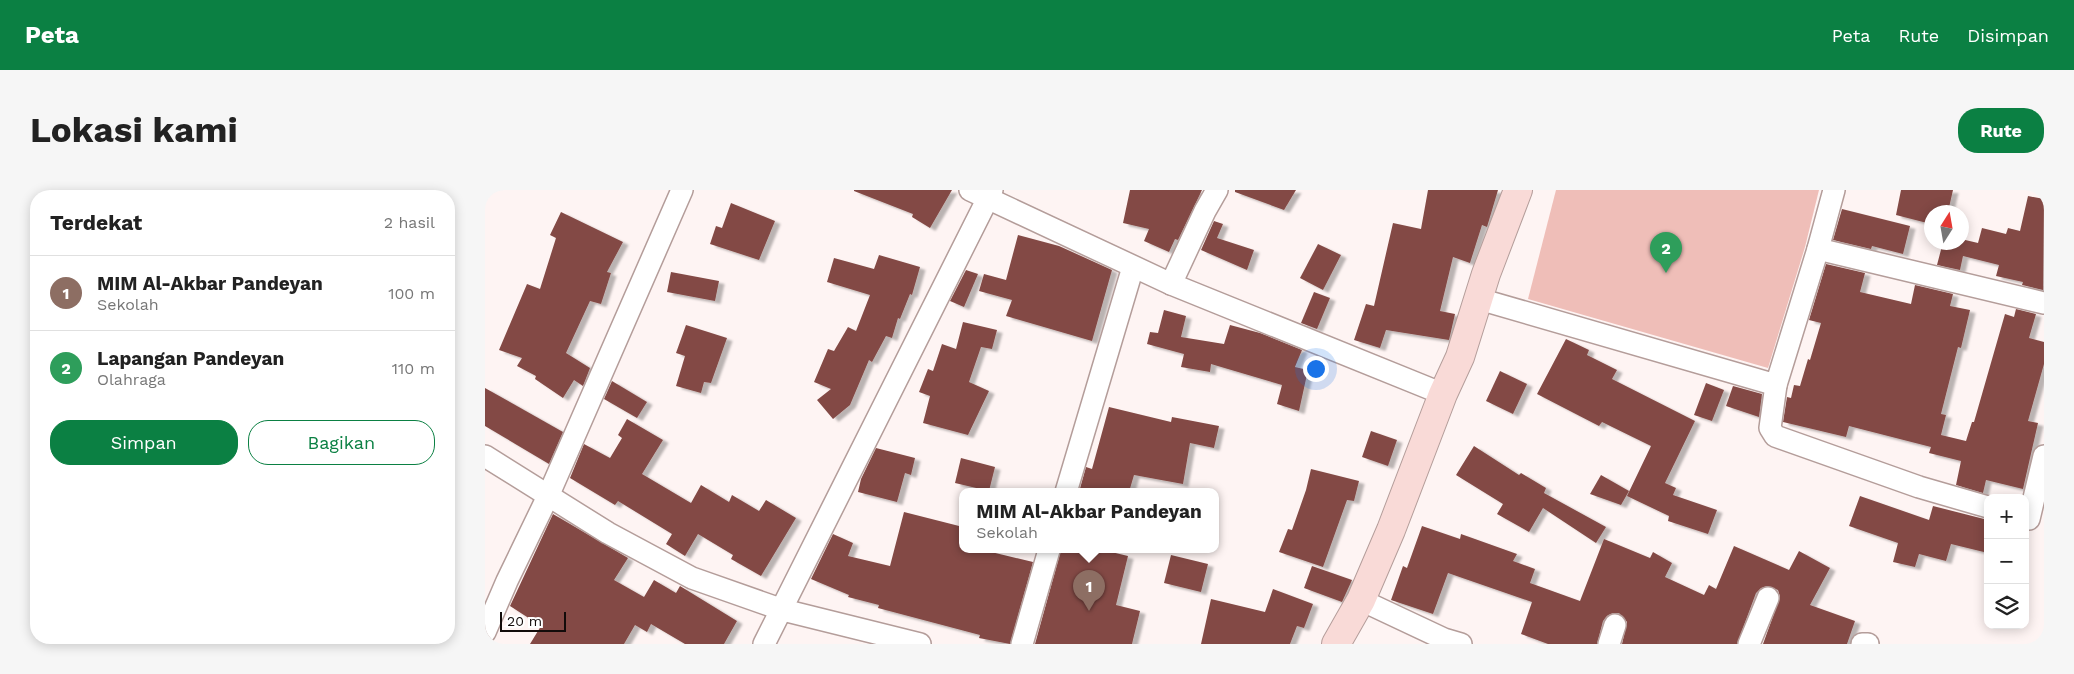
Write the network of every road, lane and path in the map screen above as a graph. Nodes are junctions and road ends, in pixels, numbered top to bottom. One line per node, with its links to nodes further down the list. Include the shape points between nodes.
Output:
1 (682, 190): 16 (street)
2 (1217, 190): 8 (street)
3 (1518, 190): 9 (street)
4 (1834, 190): 6 (street)
5 (983, 193): 7 (street); 22 (street)
6 (1819, 249): 10 (street); 11 (street)
7 (1133, 267): 8 (street); 15 (street)
8 (1171, 284): 12 (street)
9 (1479, 299): 11 (street); 12 (street, via 1460,357)
10 (2044, 303)
11 (1776, 386): 17 (street, via 1770,428 1775,436)
12 (1443, 394): 21 (street)
13 (485, 456): 16 (street)
14 (2044, 456): 18 (street)
15 (1067, 488)
16 (549, 494): 22 (street, via 608,533 670,567); 23 (street)
17 (1984, 506)
18 (2033, 520)
19 (1048, 553): 26 (street)
20 (1769, 598): 29 (street)
21 (1361, 600): 27 (street); 28 (street)
22 (783, 610): 24 (street); 25 (street)
23 (485, 632)
24 (764, 644)
25 (920, 644)
26 (1022, 644)
27 (1336, 644)
28 (1461, 644)
29 (1749, 644)
30 (1861, 644): 31 (street)
31 (1868, 644)

